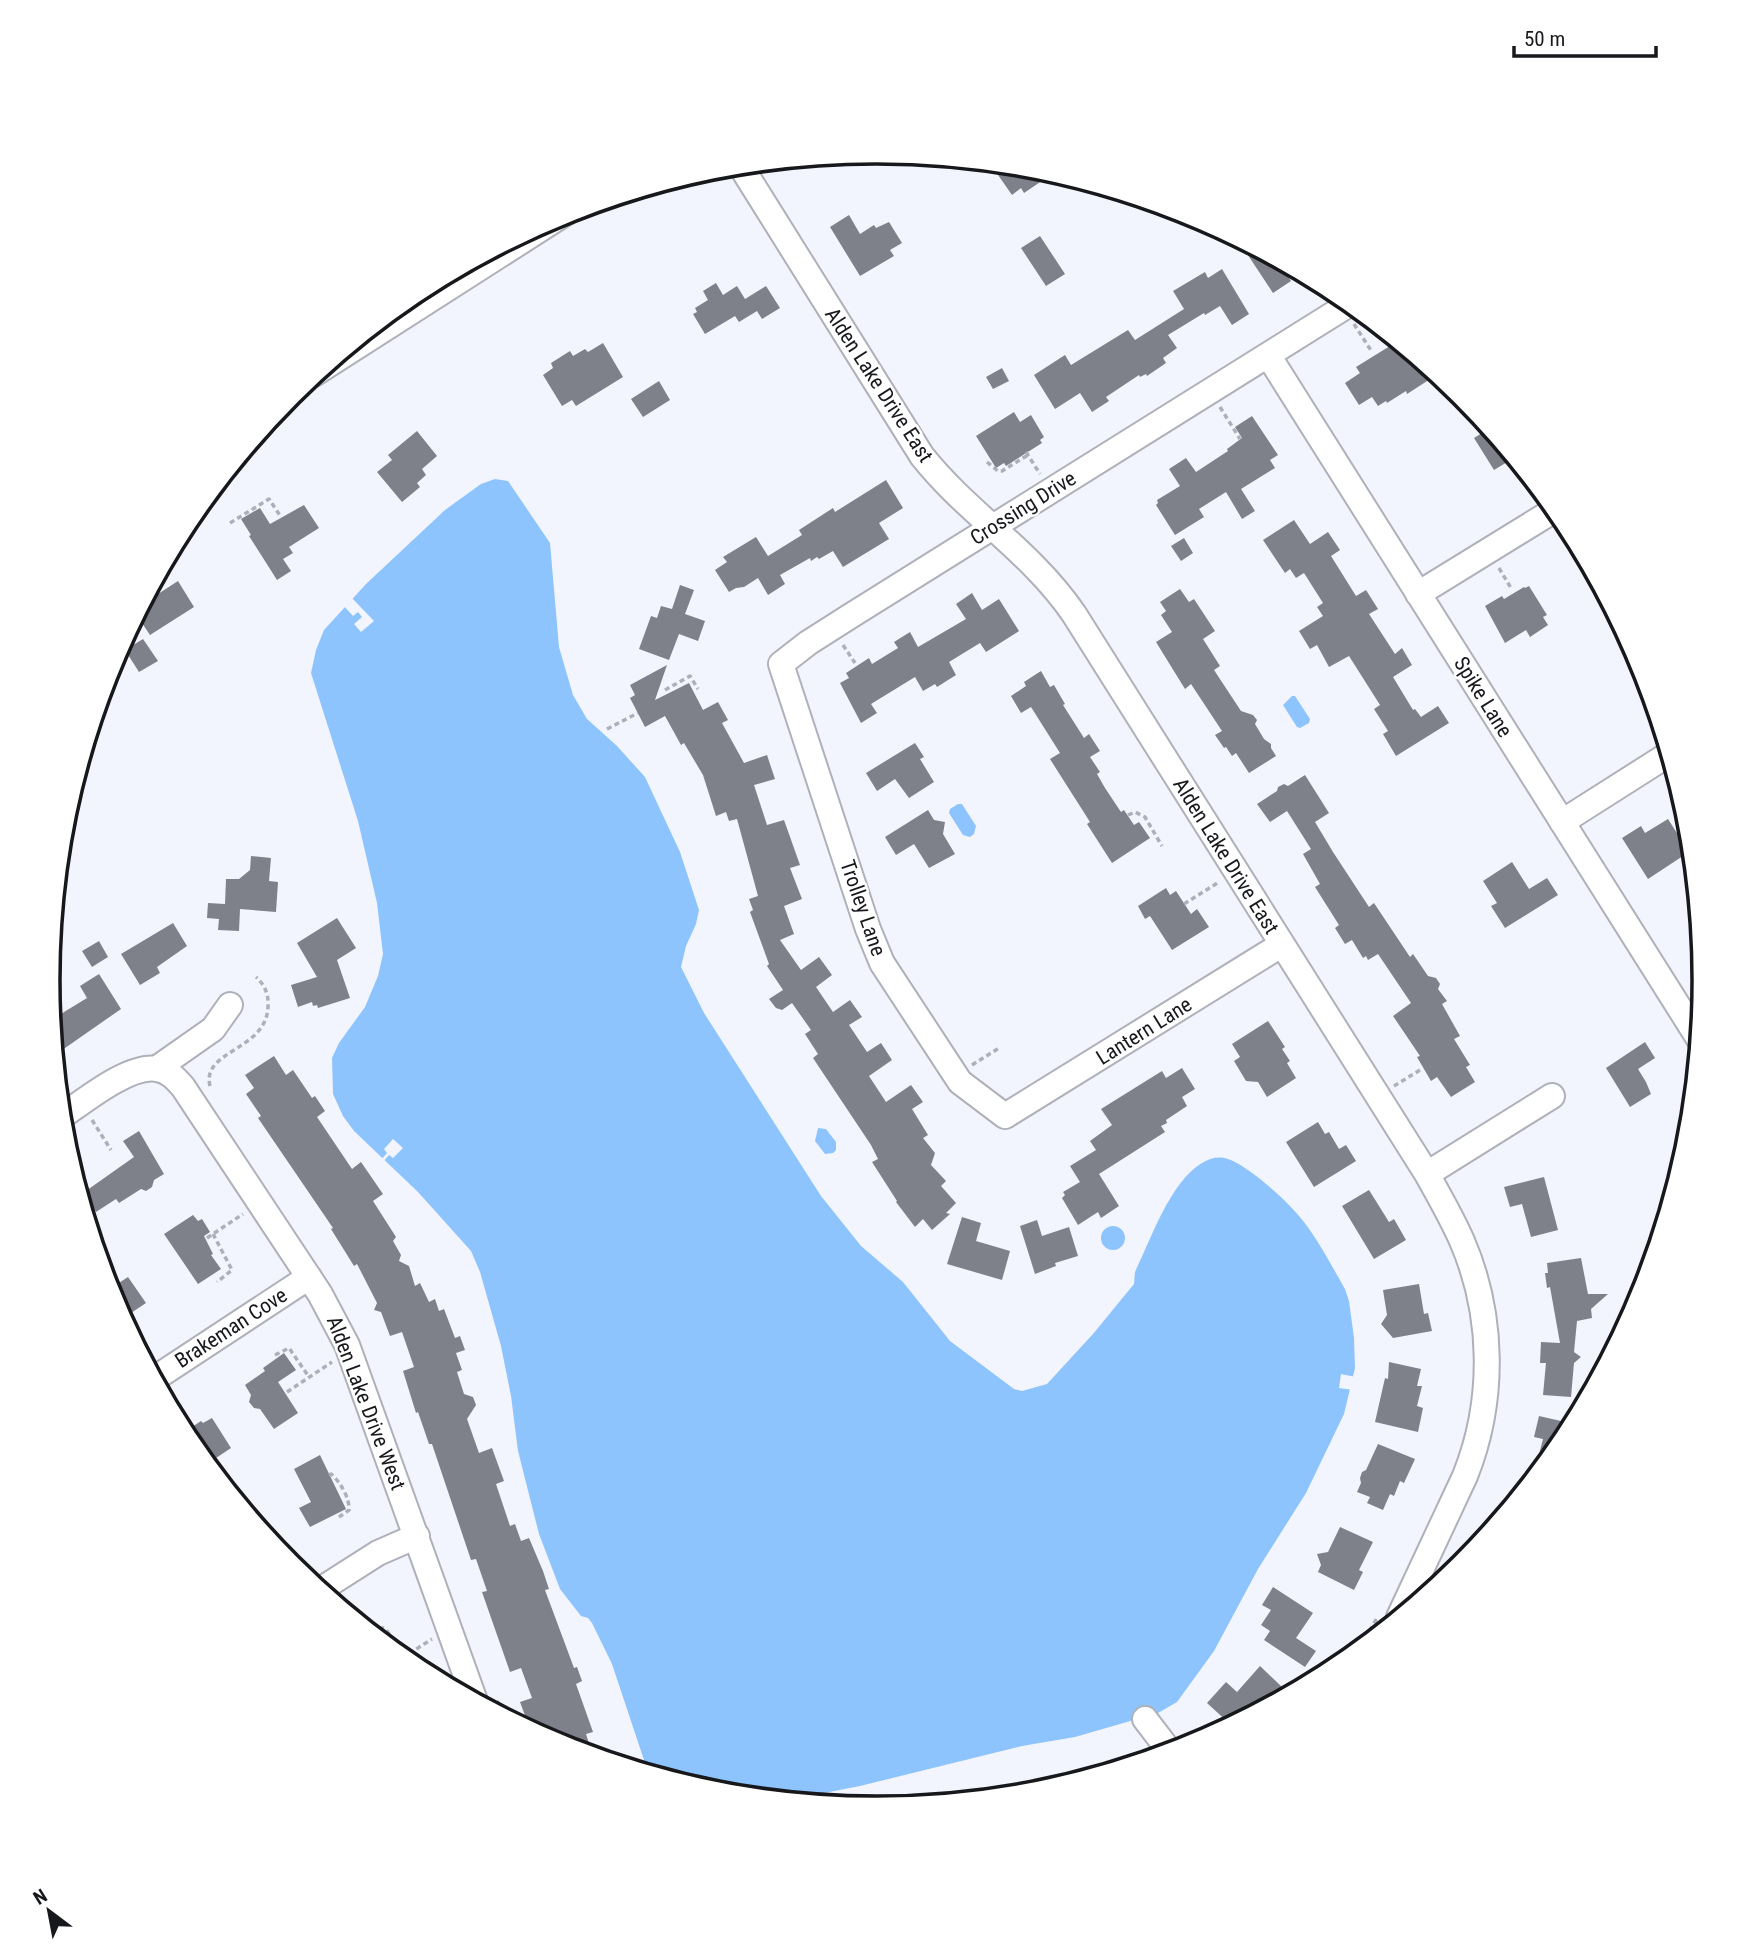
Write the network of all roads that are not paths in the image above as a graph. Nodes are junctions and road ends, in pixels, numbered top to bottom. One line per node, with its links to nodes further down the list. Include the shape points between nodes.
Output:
1 (746, 174): 7 (street, Alden Lake Drive East, via 922,456)
2 (490, 261): 4 (street)
3 (1341, 309): 5 (street, Crossing Drive)
4 (377, 334)
5 (1268, 355): 7 (street, Crossing Drive); 8 (street, Spike Lane)
6 (1547, 515): 8 (street)
7 (994, 526): 9 (street, Crossing Drive); 12 (street, Alden Lake Drive East, via 1069,605 1224,879)
8 (1418, 594): 11 (street, Spike Lane)
9 (780, 664): 18 (street, Trolley Lane, via 874,946 908,1006 967,1067 970,1091)
10 (1662, 759): 11 (street)
11 (1562, 822): 14 (street, Spike Lane)
12 (1281, 945): 18 (street, Lantern Lane); 19 (street, Alden Lake Drive East)
13 (230, 1005): 15 (street, via 213,1029)
14 (1691, 1027)
15 (156, 1069): 17 (street, via 131,1074); 20 (street, Alden Lake Drive West, via 183,1087)
16 (1552, 1096): 19 (street)
17 (71, 1110)
18 (1005, 1116)
19 (1427, 1174): 24 (street, Alden Lake Drive East, via 1454,1223 1477,1282 1486,1336 1485,1391 1472,1459 1442,1530)
20 (309, 1277): 21 (street, Brakeman Cove); 22 (street, Alden Lake Drive West, via 350,1353)
21 (161, 1373)
22 (417, 1536): 23 (street, via 378,1553); 25 (street, Alden Lake Drive West)
23 (328, 1585)
24 (1392, 1612)
25 (471, 1688)
26 (1145, 1719): 27 (street)
27 (1164, 1743)

